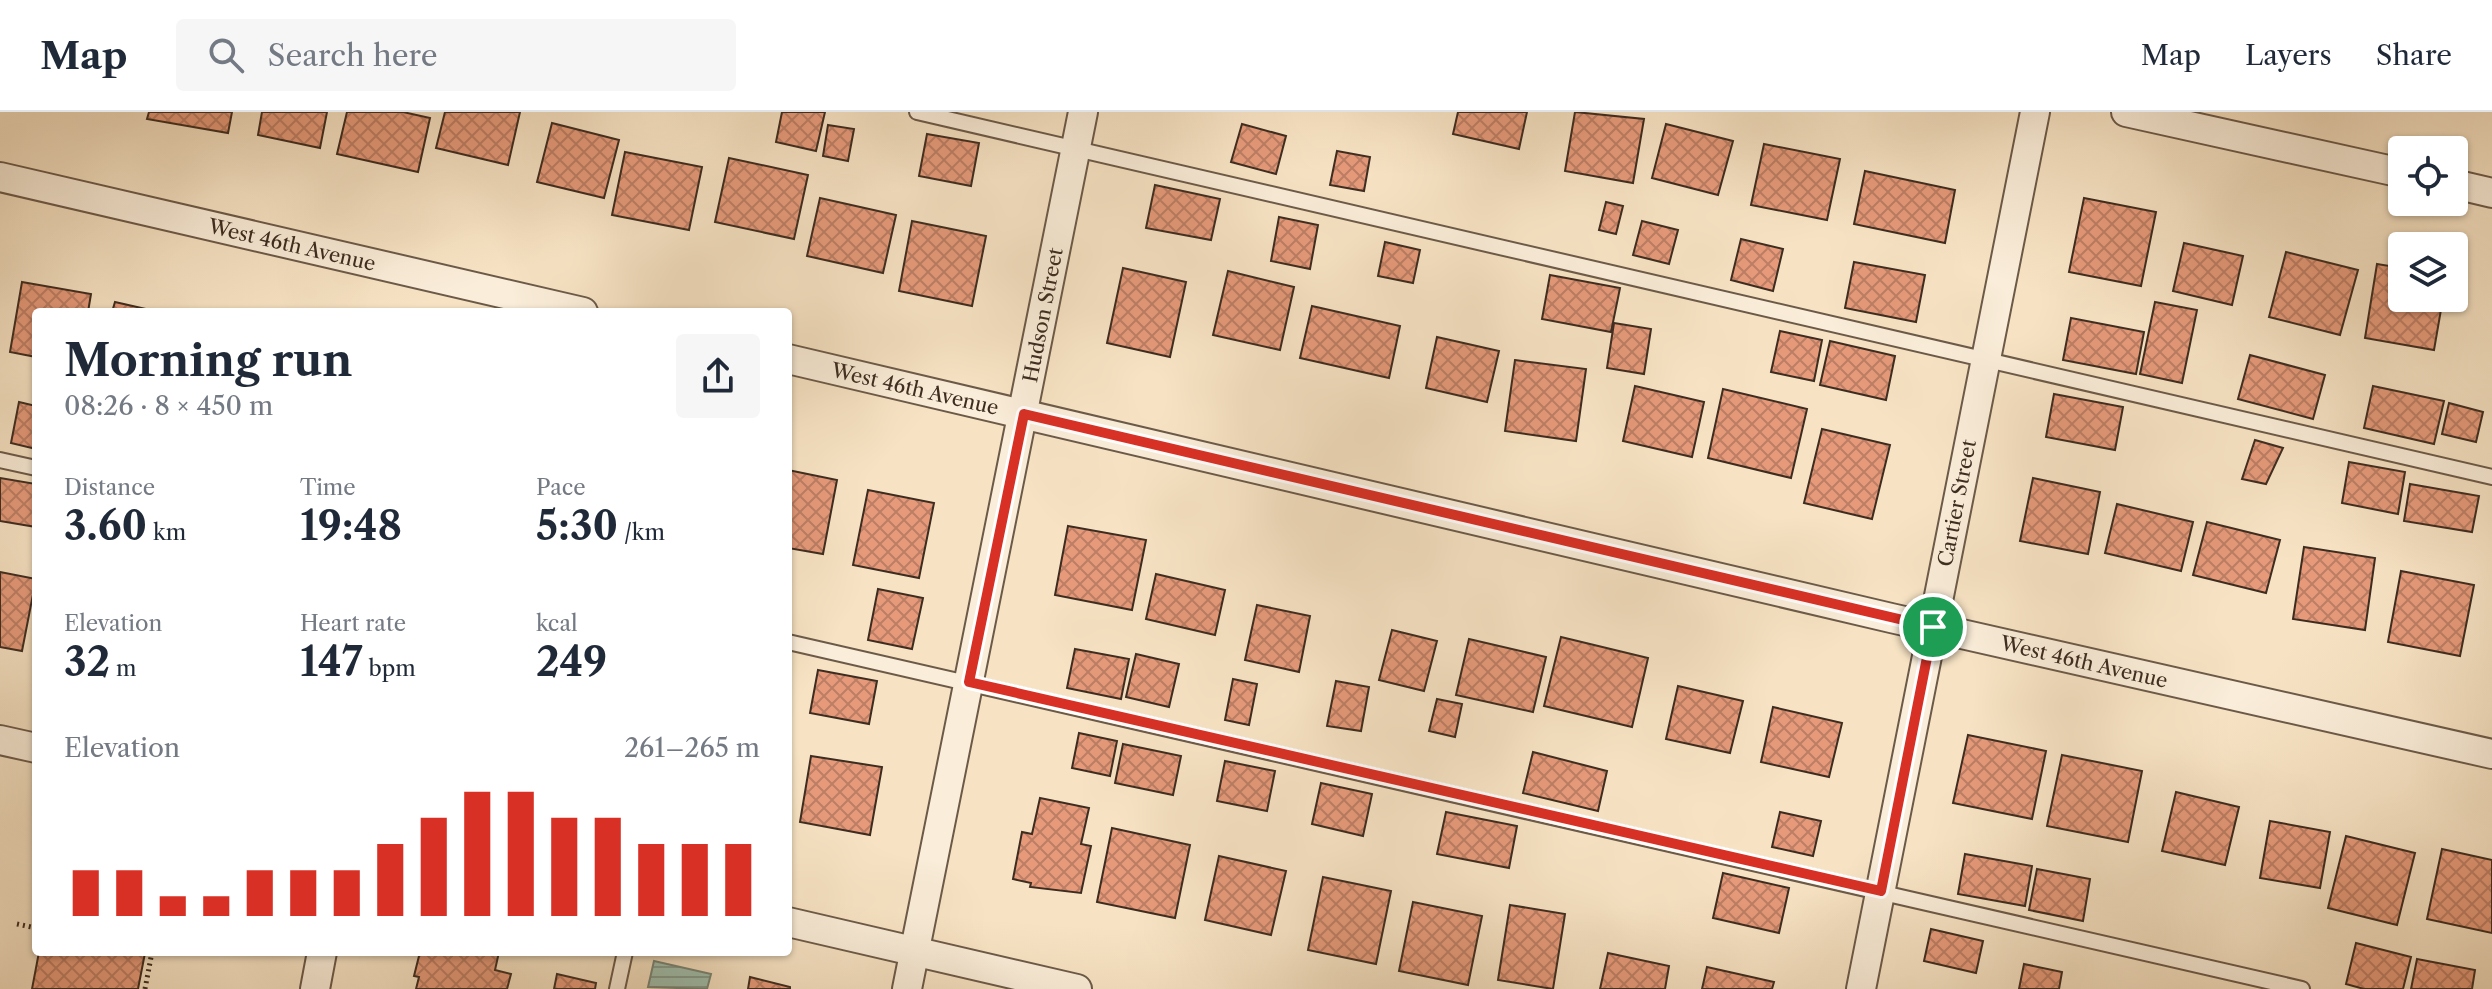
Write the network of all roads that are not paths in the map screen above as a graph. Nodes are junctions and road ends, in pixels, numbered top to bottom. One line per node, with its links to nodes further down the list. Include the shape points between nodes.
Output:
1 (917, 112): 5 (lane)
2 (1083, 112): 5 (street, Hudson Street)
3 (2035, 112): 12 (street, Cartier Street)
4 (2126, 112): 6 (street)
5 (1075, 149): 12 (lane); 13 (street, Hudson Street)
6 (2388, 170)
7 (0, 177): 10 (street, West 46th Avenue)
8 (2468, 187): 9 (street)
9 (2492, 193)
10 (566, 308)
11 (792, 360): 13 (street, West 46th Avenue)
12 (1986, 360): 16 (lane); 17 (street, Cartier Street)
13 (1024, 414): 17 (street, West 46th Avenue); 19 (street, Hudson Street)
14 (0, 460): 15 (lane)
15 (32, 467)
16 (2492, 477)
17 (1933, 627): 22 (street, West 46th Avenue); 23 (street, Cartier Street)
18 (792, 643): 19 (lane)
19 (969, 682): 23 (lane); 25 (street, Hudson Street)
20 (0, 740): 21 (street)
21 (32, 747)
22 (2492, 754)
23 (1881, 891): 32 (street, Cartier Street); 33 (lane)
24 (792, 923): 25 (street)
25 (914, 952): 30 (street, Hudson Street); 31 (street)
26 (321, 956): 28 (street)
27 (624, 956): 29 (lane)
28 (315, 989)
29 (617, 989)
30 (907, 989)
31 (1077, 989)
32 (1861, 989)
33 (2302, 989)

